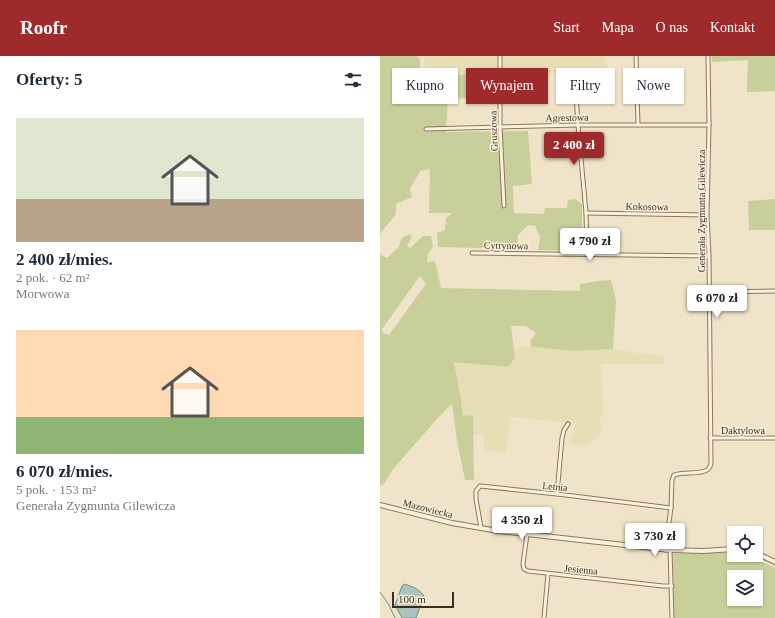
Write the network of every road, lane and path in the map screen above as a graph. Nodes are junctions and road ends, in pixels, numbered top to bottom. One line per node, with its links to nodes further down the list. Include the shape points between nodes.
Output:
1 (500, 56): 8 (street, Gruszowa)
2 (636, 56): 6 (street)
3 (708, 56): 7 (street, Generała Zygmunta Gilewicza)
4 (577, 104): 5 (street)
5 (578, 125): 6 (street, Agrestowa); 8 (street, Agrestowa); 11 (street)
6 (638, 125): 7 (street, Agrestowa)
7 (709, 125): 12 (street, Generała Zygmunta Gilewicza)
8 (500, 127): 9 (street, Agrestowa); 10 (street, Gruszowa)
9 (426, 129)
10 (504, 206)
11 (586, 213): 12 (street, Kokosowa); 14 (street)
12 (707, 215): 15 (street, Generała Zygmunta Gilewicza)
13 (472, 253): 14 (street, Cytrynowa)
14 (587, 254): 15 (street, Cytrynowa)
15 (709, 256): 17 (street, Generała Zygmunta Gilewicza)
16 (775, 291): 17 (street)
17 (709, 292): 19 (street, Generała Zygmunta Gilewicza)
18 (568, 424): 21 (street, via 562,438)
19 (710, 438): 20 (street, Daktylowa); 23 (street, Generała Zygmunta Gilewicza, via 711,464 702,472 674,475)
20 (775, 438)
21 (557, 494): 23 (street, Letnia); 24 (street, Letnia, via 480,486 476,491 476,499)
22 (380, 505): 24 (street, Mazowiecka)
23 (670, 508): 27 (street, Generała Zygmunta Gilewicza)
24 (481, 528): 25 (street, Mazowiecka)
25 (527, 534): 27 (street, Mazowiecka); 31 (street, Jesienna, via 524,569)
26 (727, 549): 28 (street, Mazowiecka)
27 (665, 550): 28 (street, Mazowiecka)
28 (670, 550): 32 (street)
29 (763, 556): 30 (street)
30 (775, 562)
31 (548, 574): 32 (street, Jesienna); 33 (street)
32 (672, 586): 34 (street)
33 (544, 618)
34 (672, 618)

